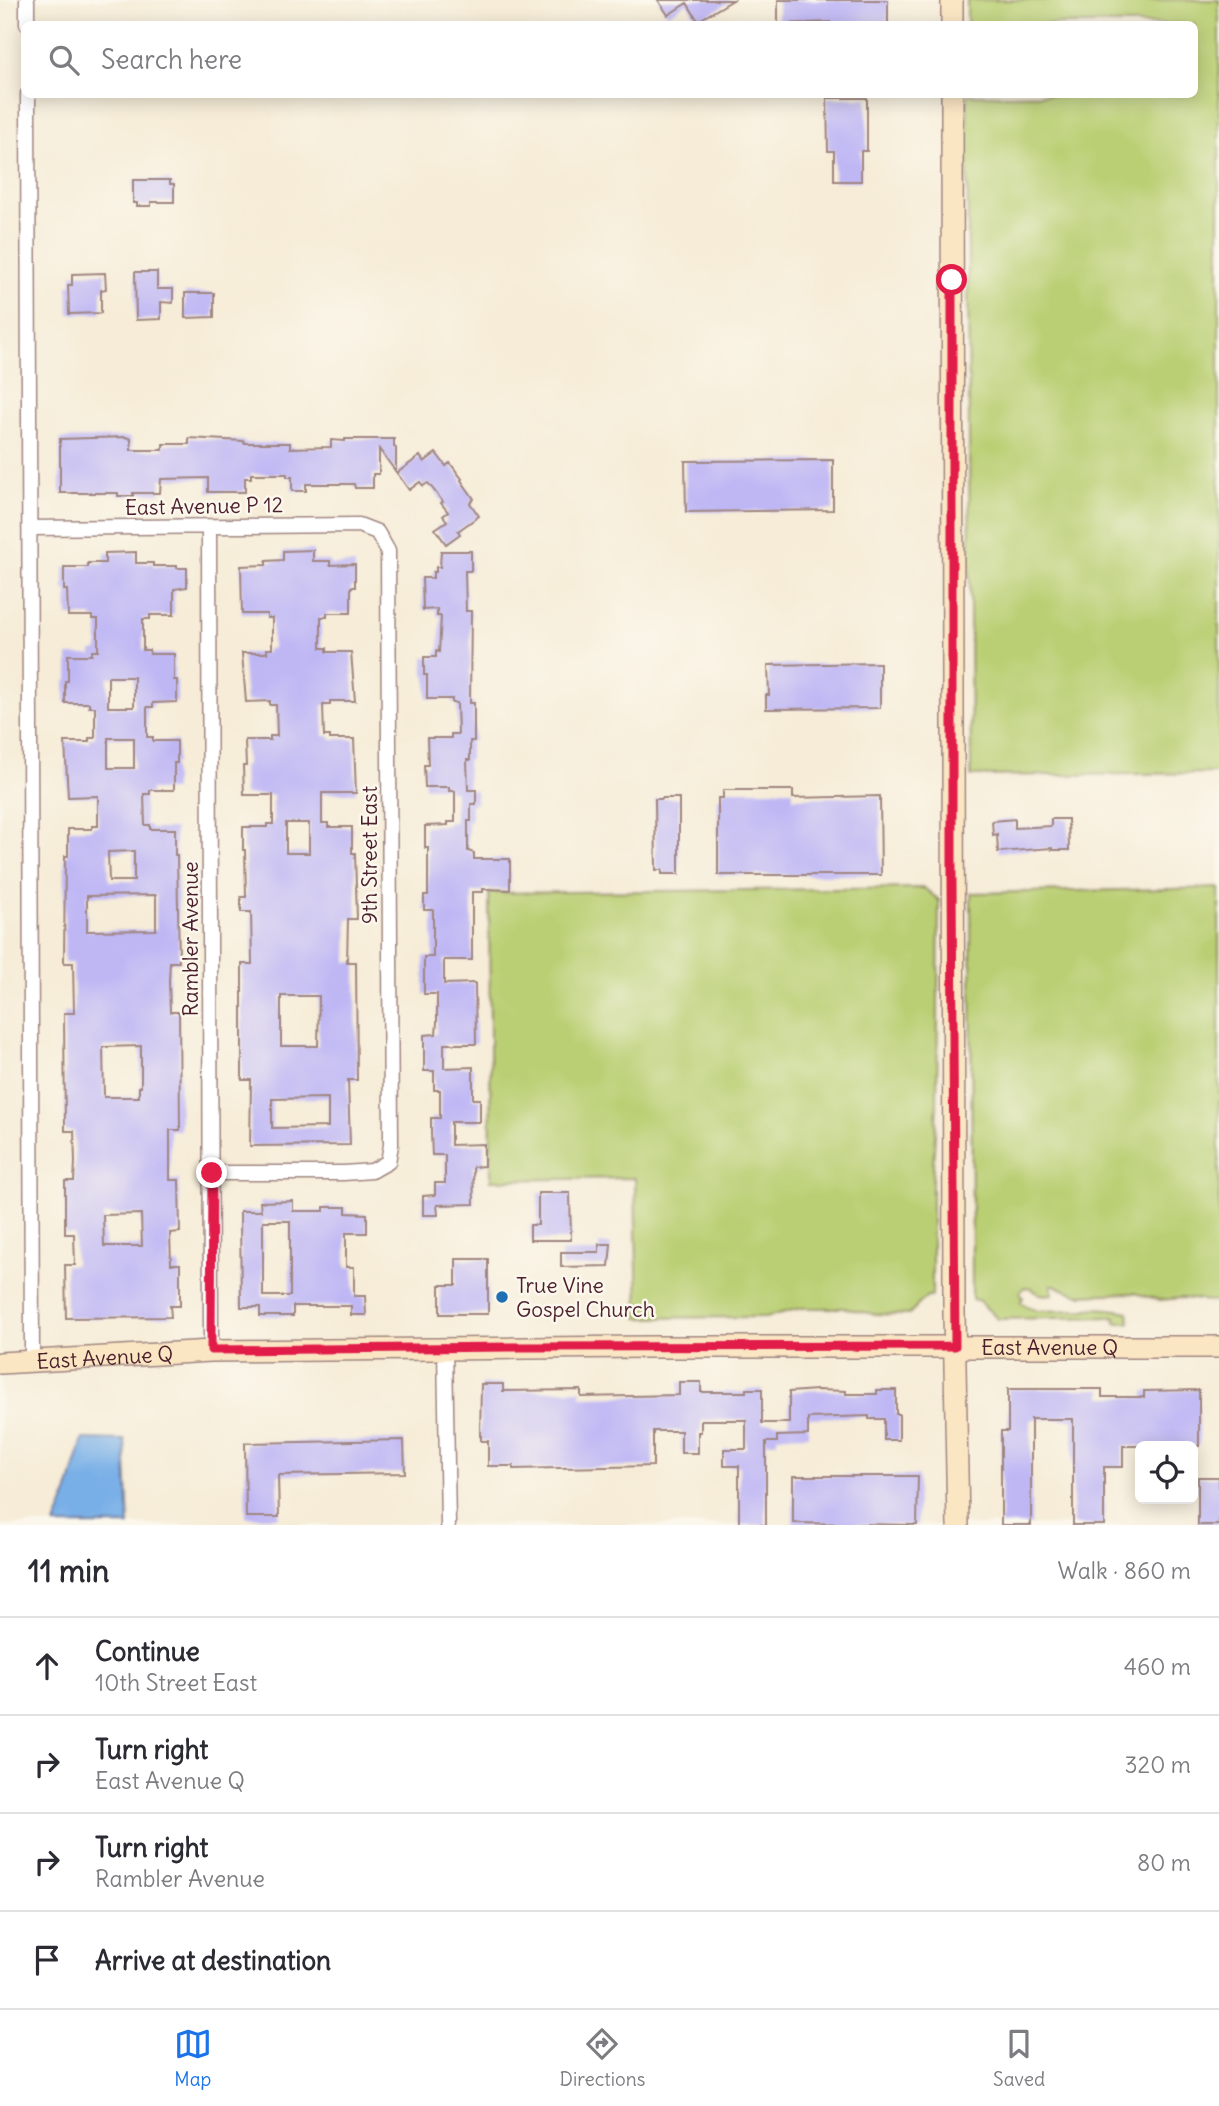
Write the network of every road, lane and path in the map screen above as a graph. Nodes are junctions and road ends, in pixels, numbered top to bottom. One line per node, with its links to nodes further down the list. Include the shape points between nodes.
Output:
1 (27, 0): 3 (street)
2 (952, 0): 4 (main road)
3 (27, 21)
4 (952, 21)
5 (28, 98): 8 (street)
6 (952, 98): 11 (main road)
7 (209, 527): 8 (street, East Avenue P 12); 9 (street, East Avenue P 12, via 359,525); 10 (street, Rambler Avenue)
8 (30, 528): 15 (street)
9 (377, 532): 10 (street, 9th Street East, via 388,551 388,1162 372,1171 344,1173)
10 (212, 1173): 14 (street, Rambler Avenue)
11 (955, 1346): 12 (main road, East Avenue Q); 13 (main road, East Avenue Q); 18 (main road)
12 (1219, 1347)
13 (445, 1348): 14 (main road, East Avenue Q); 17 (street)
14 (211, 1350): 15 (main road, East Avenue Q)
15 (32, 1362): 16 (main road, East Avenue Q)
16 (0, 1363)
17 (448, 1525)
18 (958, 1525)

